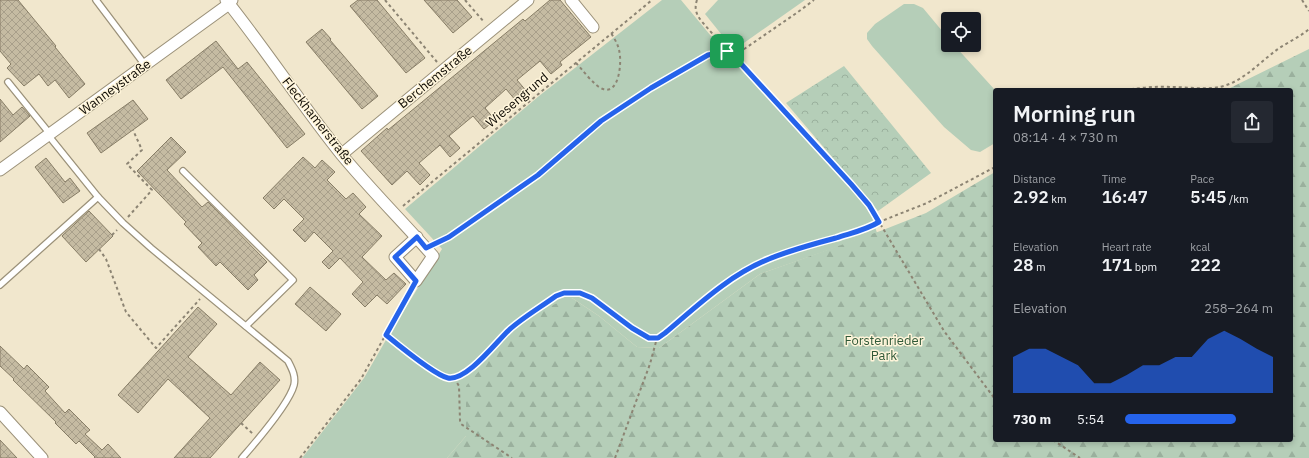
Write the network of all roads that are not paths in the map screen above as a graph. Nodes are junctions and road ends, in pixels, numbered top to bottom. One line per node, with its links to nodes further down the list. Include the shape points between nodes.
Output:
1 (96, 0): 6 (lane)
2 (528, 0): 9 (street, Berchemstraße)
3 (570, 0): 5 (street)
4 (229, 1): 6 (street, Wanneystraße); 9 (street, Fleckhamerstraße)
5 (593, 26)
6 (145, 65): 8 (street, Wanneystraße)
7 (8, 82): 8 (lane)
8 (49, 134): 10 (street, Wanneystraße); 12 (lane)
9 (342, 154): 13 (street, Fleckhamerstraße)
10 (0, 170)
11 (183, 171): 15 (lane, via 293,280)
12 (98, 197): 14 (lane); 15 (lane, via 150,248)
13 (417, 237): 13 (street, Fleckhamerstraße, via 395,257 416,281 433,256)
14 (0, 285)
15 (246, 326): 18 (lane, via 288,361 294,373 294,384 280,410)
16 (0, 412): 17 (street)
17 (42, 458)
18 (242, 458)

